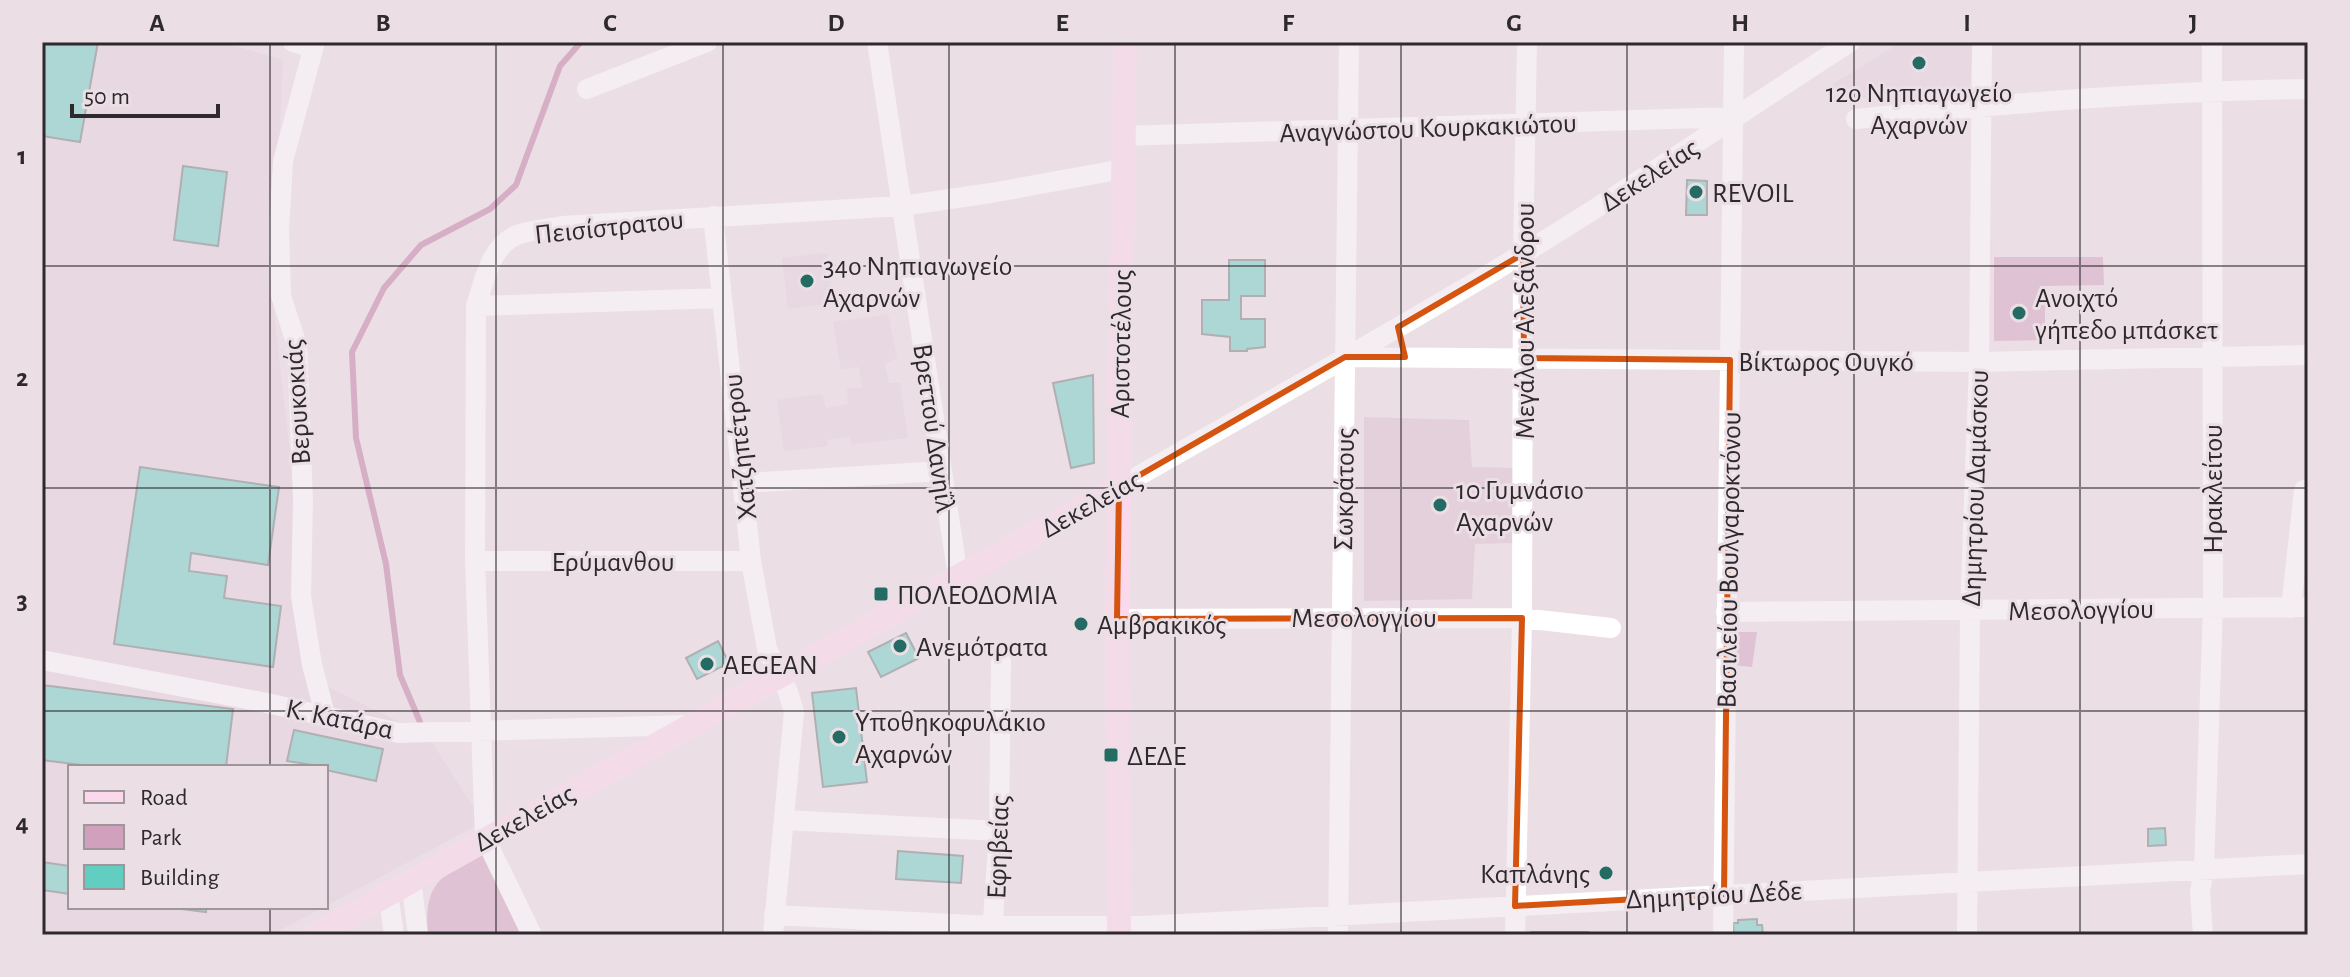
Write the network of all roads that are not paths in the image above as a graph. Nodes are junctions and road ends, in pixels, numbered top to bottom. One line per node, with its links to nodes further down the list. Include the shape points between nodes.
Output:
1 (707, 42): 11 (street)
2 (877, 42): 21 (street, Βρεττού Δανηΐλ)
3 (1125, 42): 19 (main road, Αριστοτέλους)
4 (1349, 42): 18 (street, Σωκράτους)
5 (1527, 42): 17 (street, Μεγάλου Αλεξάνδρου)
6 (1734, 42): 15 (street, Βασιλείου Βουλγαροκτόνου)
7 (1850, 42): 15 (street, Δεκελείας)
8 (1982, 42): 14 (street, Δημητρίου Δαμάσκου)
9 (2212, 42): 13 (street, Ηρακλείτου)
10 (307, 44): 52 (street, Βερυκοκιάς, via 283,161 279,230 281,296 297,345 301,596)
11 (587, 89)
12 (2308, 89): 13 (street)
13 (2212, 90): 14 (street); 31 (street, Ηρακλείτου)
14 (1981, 106): 16 (street); 33 (street, Δημητρίου Δαμάσκου)
15 (1733, 117): 17 (street, Αναγνώστου Κουρκακιώτου); 23 (street, Δεκελείας); 32 (street, Βασιλείου Βουλγαροκτόνου)
16 (1856, 119)
17 (1526, 124): 18 (street, Αναγνώστου Κουρκακιώτου); 23 (street, Μεγάλου Αλεξάνδρου)
18 (1348, 129): 19 (street, Αναγνώστου Κουρκακιώτου); 28 (street, Σωκράτους)
19 (1123, 136): 20 (main road, Αριστοτέλους)
20 (1123, 169): 21 (street, Πεισίστρατου); 36 (main road, Αριστοτέλους)
21 (902, 206): 22 (street, Πεισίστρατου); 34 (street, Βρεττού Δανηΐλ)
22 (713, 216): 24 (street, Χατζηπέτρου); 25 (street, Πεισίστρατου, via 562,226 516,235 499,247)
23 (1523, 254): 26 (street, Δεκελείας); 30 (street, Μεγάλου Αλεξάνδρου)
24 (722, 298): 25 (street); 35 (street, Χατζηπέτρου)
25 (476, 306): 38 (street, Πεισίστρατου)
26 (1398, 327): 28 (street, Δεκελείας); 29 (street)
27 (2308, 355): 31 (street, Βίκτωρος Ουγκό)
28 (1345, 357): 29 (street, Βίκτωρος Ουγκό); 36 (street, Δεκελείας); 45 (street, Σωκράτους)
29 (1405, 357): 30 (street, Βίκτωρος Ουγκό)
30 (1524, 358): 32 (street, Βίκτωρος Ουγκό); 46 (street, Μεγάλου Αλεξάνδρου)
31 (2211, 358): 33 (street, Βίκτωρος Ουγκό); 41 (street, Ηρακλείτου)
32 (1730, 360): 33 (street, Βίκτωρος Ουγκό); 44 (street, Βασιλείου Βουλγαροκτόνου)
33 (1979, 362): 43 (street, Δημητρίου Δαμάσκου)
34 (941, 471): 35 (street); 40 (street, Βρεττού Δανηΐλ)
35 (744, 483): 39 (street, Χατζηπέτρου)
36 (1119, 487): 40 (main road, Δεκελείας); 47 (main road, Αριστοτέλους)
37 (2304, 490): 42 (street, Μεσολογγίου)
38 (475, 561): 39 (street, Ερύμανθου); 54 (street, Πεισίστρατου)
39 (751, 561): 51 (street, Χατζηπέτρου, via 767,649)
40 (958, 577): 51 (main road, Δεκελείας)
41 (2213, 607): 42 (street, Μεσολογγίου); 43 (street, Μεσολογγίου); 59 (street, Ηρακλείτου)
42 (2300, 608)
43 (1970, 611): 44 (street, Μεσολογγίου); 61 (street, Δημητρίου Δαμάσκου)
44 (1726, 612): 63 (street, Βασιλείου Βουλγαροκτόνου)
45 (1340, 617): 46 (street, Μεσολογγίου); 47 (street, Μεσολογγίου); 66 (street, Σωκράτους)
46 (1522, 618): 48 (street, Μεσολογγίου); 64 (street, Μεγάλου Αλεξάνδρου)
47 (1117, 619): 68 (main road, Αριστοτέλους)
48 (1611, 628)
49 (42, 660): 52 (street, Κ. Κατάρα)
50 (1001, 662): 56 (street, Εφηβείας)
51 (779, 675): 53 (main road, Δεκελείας); 55 (street, Χατζηπέτρου, via 794,712)
52 (326, 718): 54 (street, Κ. Κατάρα, via 399,733)
53 (691, 725): 54 (street, Κ. Κατάρα); 57 (main road, Δεκελείας)
54 (479, 729): 57 (street, Πεισίστρατου)
55 (784, 820): 56 (street); 65 (street, Χατζηπέτρου)
56 (999, 831): 67 (street, Εφηβείας)
57 (485, 838): 60 (main road, Δεκελείας); 72 (street)
58 (2308, 864): 59 (street, Δημητρίου Δέδε)
59 (2204, 868): 61 (street, Δημητρίου Δέδε); 76 (street, Ηρακλείτου)
60 (411, 880): 62 (main road, Δεκελείας); 71 (street)
61 (1967, 881): 63 (street, Δημητρίου Δέδε); 75 (street, Δημητρίου Δαμάσκου)
62 (388, 893): 69 (main road, Δεκελείας); 70 (street)
63 (1724, 894): 64 (street, Δημητρίου Δέδε); 74 (street, Βασιλείου Βουλγαροκτόνου)
64 (1515, 906): 66 (street, Δημητρίου Δέδε); 73 (street, Μεγάλου Αλεξάνδρου)
65 (774, 925): 67 (street, Δημητρίου Δέδε)
66 (1338, 926): 68 (street, Δημητρίου Δέδε)
67 (993, 930): 68 (street, Δημητρίου Δέδε)
68 (1119, 931)
69 (315, 935)
70 (394, 935)
71 (418, 935)
72 (532, 935)
73 (1515, 935)
74 (1723, 935)
75 (1967, 935)
76 (2203, 935)

